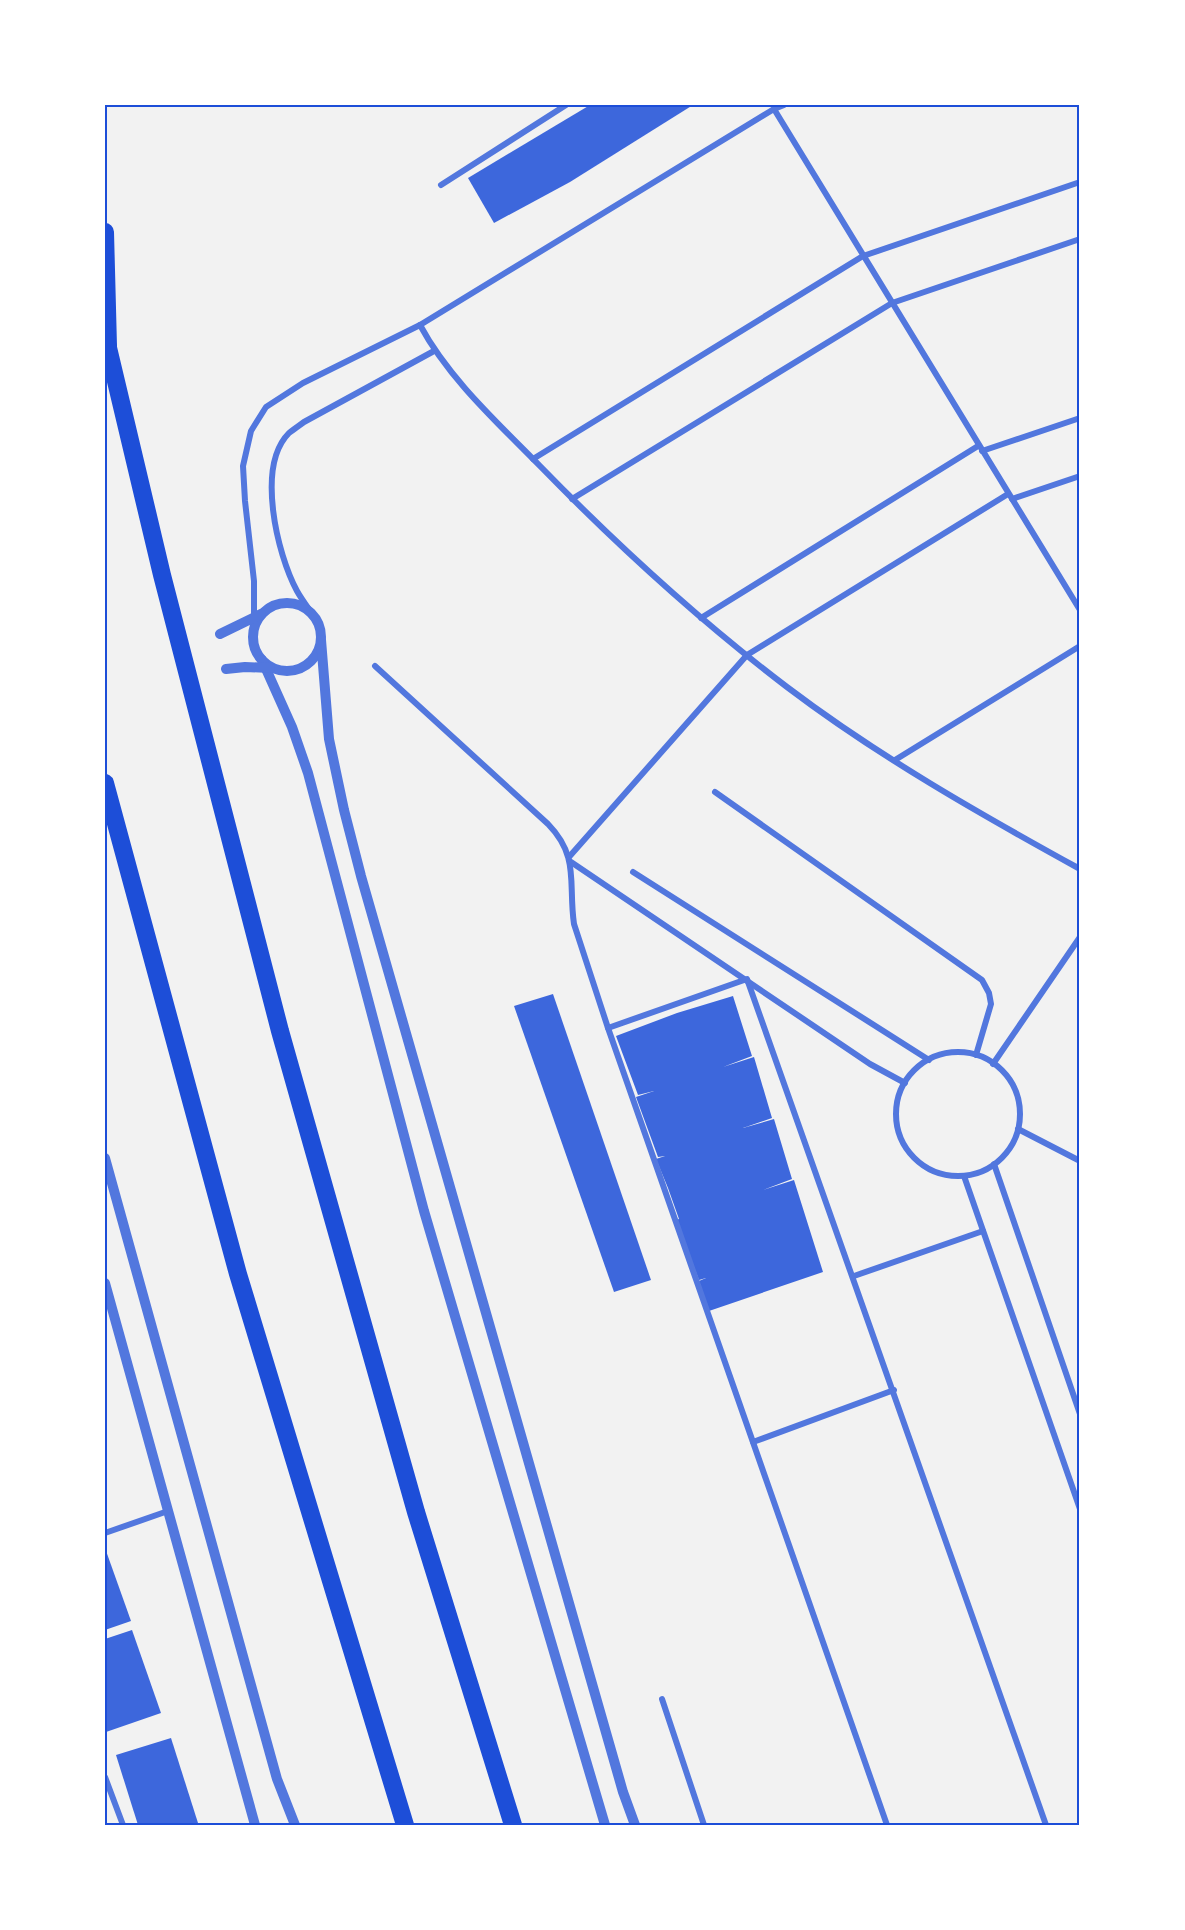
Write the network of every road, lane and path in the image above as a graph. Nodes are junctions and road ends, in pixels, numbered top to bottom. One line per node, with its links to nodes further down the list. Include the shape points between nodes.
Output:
1 (566, 105): 5 (street)
2 (784, 105): 3 (street)
3 (774, 109): 8 (street); 10 (street)
4 (1080, 182): 8 (street)
5 (441, 184)
6 (105, 232): 11 (highway)
7 (1080, 239): 9 (street)
8 (863, 256): 9 (street); 15 (street)
9 (892, 303): 14 (street); 18 (street)
10 (420, 326): 12 (street); 20 (street, via 284,393 266,407 255,423 243,466)
11 (107, 342): 63 (highway, via 162,575 280,1031 417,1512)
12 (434, 351): 15 (street); 21 (street, via 304,422 279,449 272,484 276,530 297,590)
13 (1080, 418): 14 (street)
14 (980, 448): 17 (street); 22 (street)
15 (533, 459): 18 (street)
16 (1080, 476): 17 (street)
17 (1010, 496): 19 (street); 26 (street)
18 (572, 499): 22 (street)
19 (1080, 610)
20 (259, 615): 21 (street, via 285,603 307,609); 23 (street); 27 (street, via 253,641)
21 (315, 618): 24 (street)
22 (701, 618): 26 (street)
23 (220, 634)
24 (321, 640): 27 (street, via 306,665 286,670); 65 (street, via 330,739 361,876)
25 (1080, 646): 30 (street)
26 (747, 655): 30 (street); 33 (street)
27 (268, 665): 29 (street); 64 (street, via 308,773 424,1211)
28 (375, 666): 33 (street, via 548,824 561,837)
29 (226, 669)
30 (895, 760): 34 (street)
31 (105, 783): 62 (highway, via 238,1274)
32 (714, 792): 39 (street, via 982,980 991,1004)
33 (570, 859): 37 (street); 38 (street, via 574,924)
34 (1080, 869)
35 (633, 872): 40 (street)
36 (1080, 937): 41 (street)
37 (747, 979): 38 (street); 42 (street, via 870,1064); 49 (street)
38 (608, 1028): 53 (street)
39 (976, 1055): 40 (street, via 947,1053); 41 (street)
40 (929, 1060): 42 (street)
41 (993, 1064): 43 (street, via 1017,1094)
42 (905, 1083): 47 (street, via 896,1116 904,1143 915,1159 932,1170)
43 (1018, 1129): 45 (street); 46 (street, via 1009,1149)
44 (105, 1158): 61 (street, via 277,1779)
45 (1080, 1161)
46 (994, 1164): 47 (street); 52 (street)
47 (964, 1176): 48 (street)
48 (983, 1232): 49 (street); 54 (street)
49 (854, 1276): 51 (street)
50 (105, 1283): 55 (street)
51 (894, 1390): 53 (street); 68 (street)
52 (1080, 1414)
53 (753, 1442): 67 (street)
54 (1080, 1509)
55 (168, 1510): 56 (street); 60 (street)
56 (105, 1533)
57 (662, 1700): 66 (street)
58 (105, 1777): 59 (street)
59 (123, 1825)
60 (255, 1825)
61 (294, 1825)
62 (405, 1825)
63 (513, 1825)
64 (605, 1825)
65 (635, 1825)
66 (704, 1825)
67 (887, 1825)
68 (1046, 1825)

